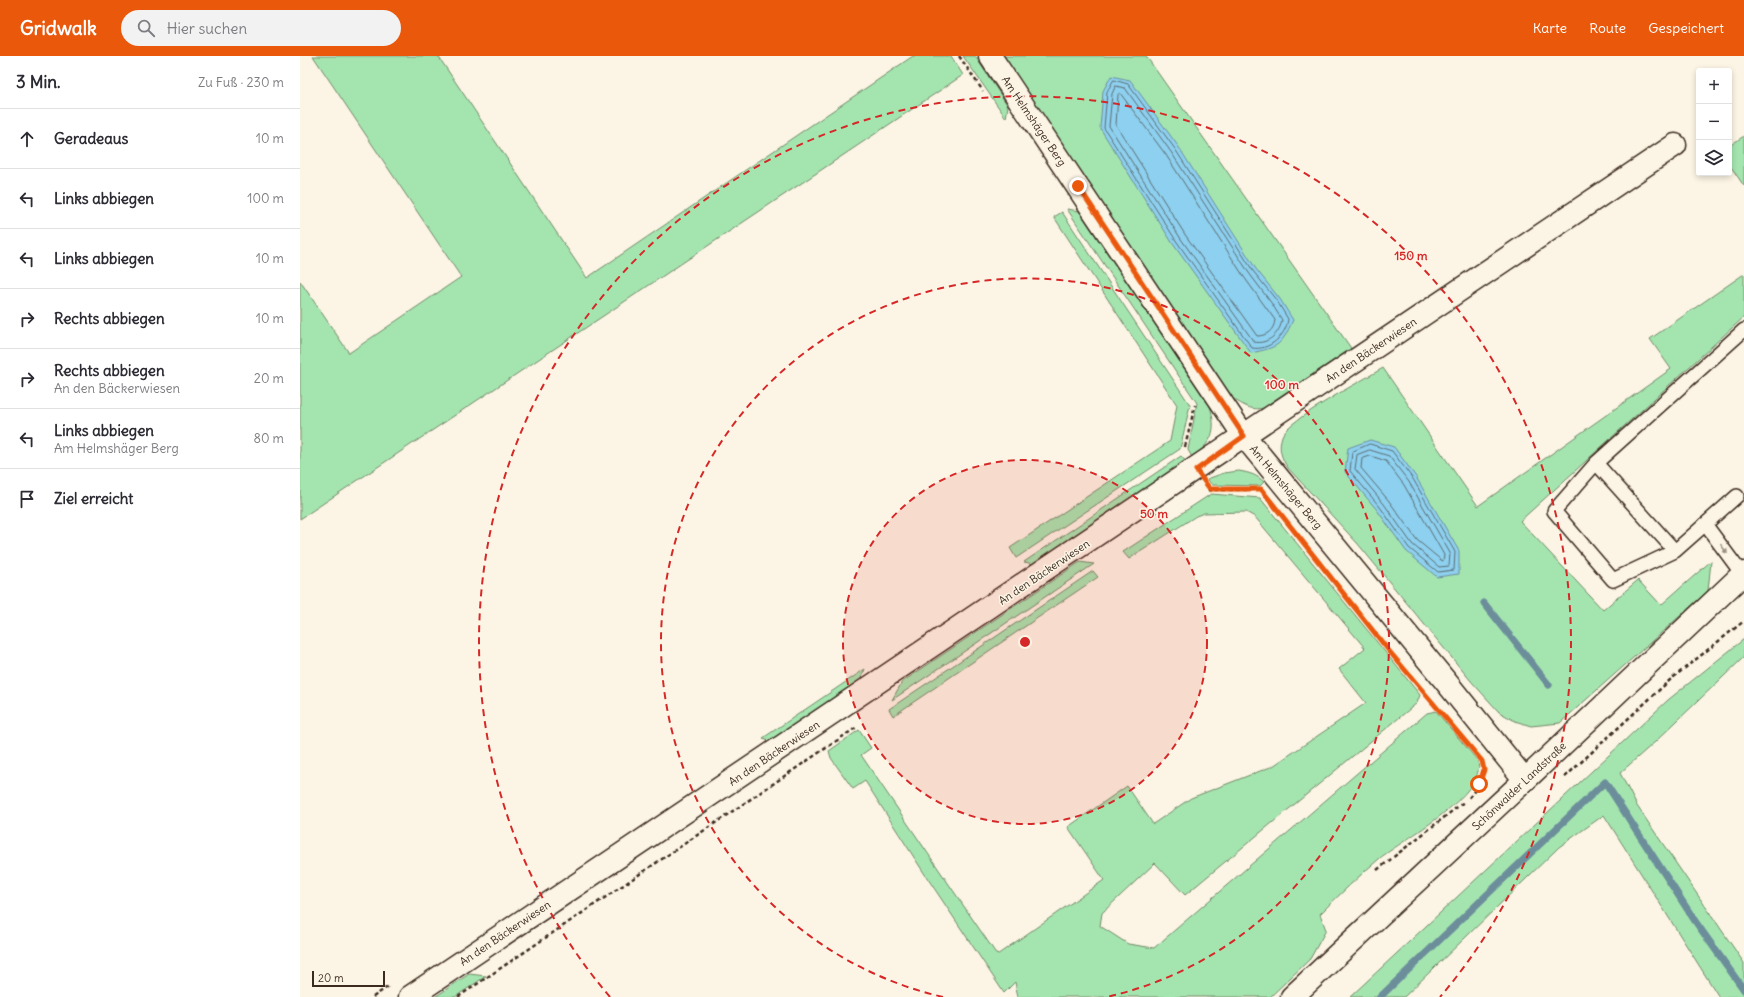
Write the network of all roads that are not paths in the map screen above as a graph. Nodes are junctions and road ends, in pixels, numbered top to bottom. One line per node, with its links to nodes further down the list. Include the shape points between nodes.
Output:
1 (990, 56): 4 (street, Am Helmshäger Berg)
2 (1676, 145): 4 (street, An den Bäckerwiesen)
3 (1744, 330): 5 (lane)
4 (1244, 436): 10 (street, Am Helmshäger Berg); 11 (street, An den Bäckerwiesen)
5 (1596, 463): 8 (lane); 8 (lane, via 1554,511 1613,580)
6 (1737, 496): 7 (lane)
7 (1705, 524): 8 (lane); 9 (lane, one-way to 9)
8 (1675, 551)
9 (1743, 574): 10 (street, Schönwalder Landstraße)
10 (1525, 780): 12 (street, Schönwalder Landstraße)
11 (410, 997)
12 (1292, 997)

